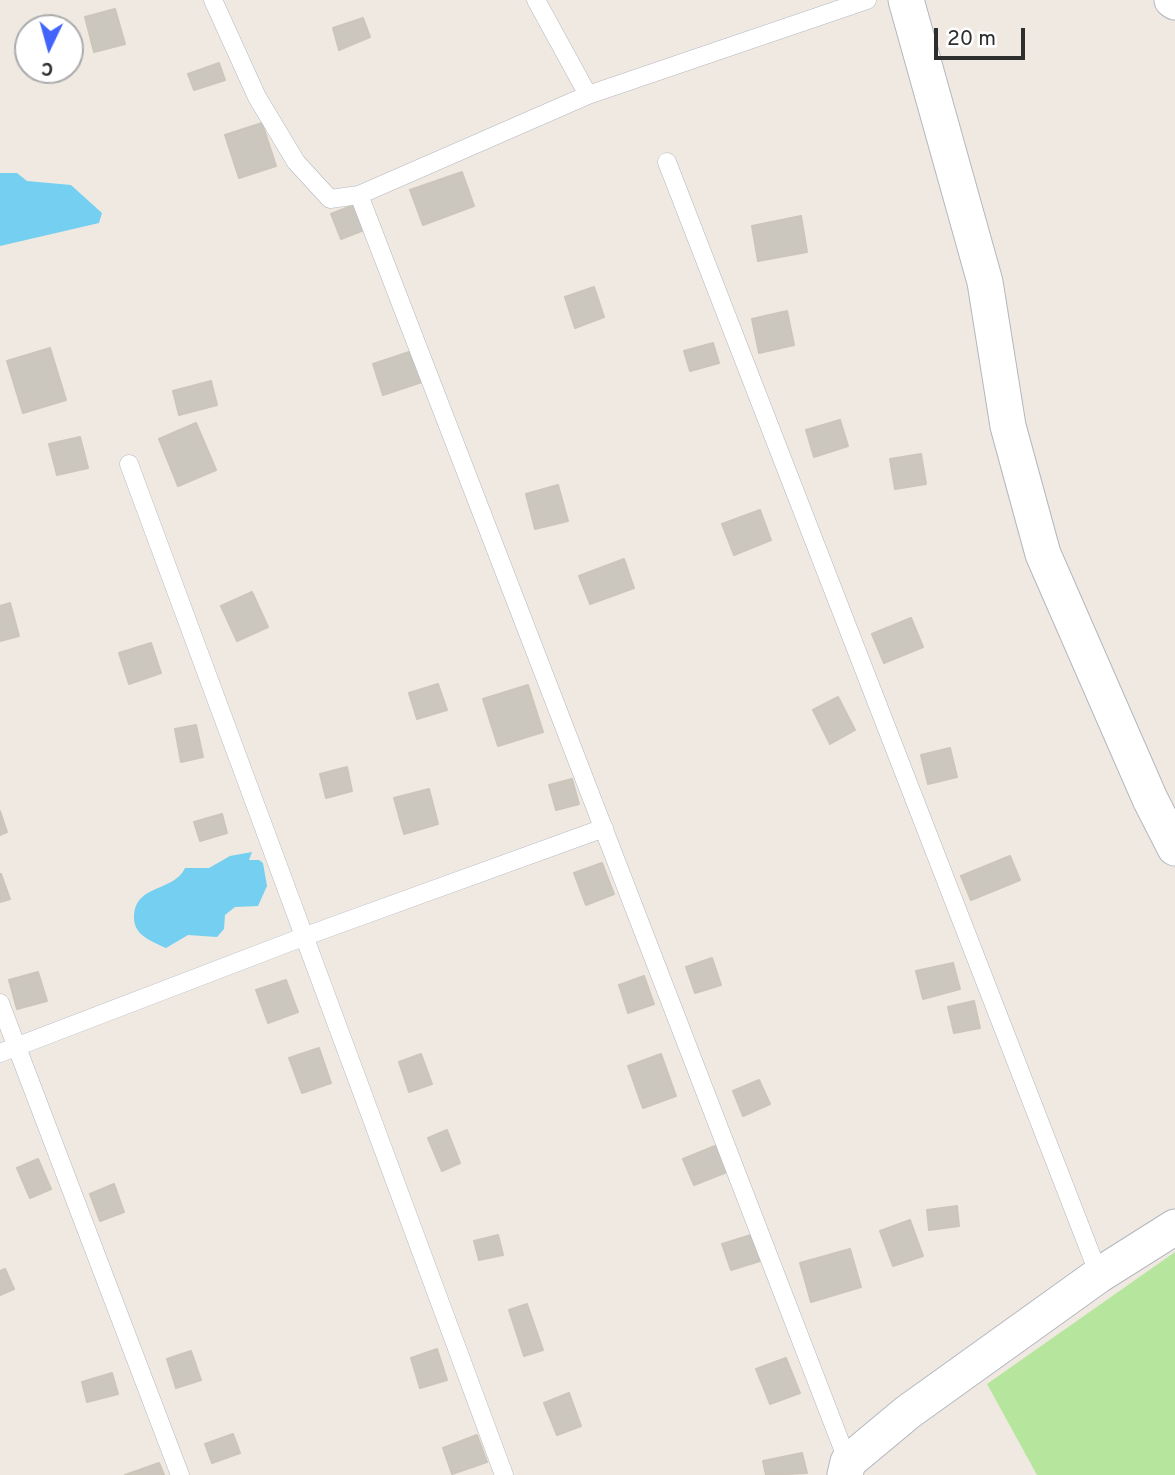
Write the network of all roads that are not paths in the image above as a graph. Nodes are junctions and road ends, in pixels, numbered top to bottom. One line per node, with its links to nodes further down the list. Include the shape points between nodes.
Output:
1 (213, 0): 7 (lane, via 257,97 296,163 330,199)
2 (536, 0): 5 (lane)
3 (867, 0): 5 (lane)
4 (906, 0): 10 (street, via 985,282 1008,426 1042,554)
5 (588, 95): 7 (lane)
6 (667, 162): 15 (lane)
7 (359, 195): 9 (lane)
8 (129, 464): 11 (lane)
9 (604, 828): 11 (lane); 16 (lane)
10 (1175, 848)
11 (303, 937): 13 (lane); 18 (lane)
12 (0, 1003): 13 (lane)
13 (8, 1050): 17 (lane)
14 (1175, 1227): 15 (street)
15 (1099, 1275): 16 (street, via 908,1412)
16 (846, 1468)
17 (180, 1475)
18 (504, 1475)

